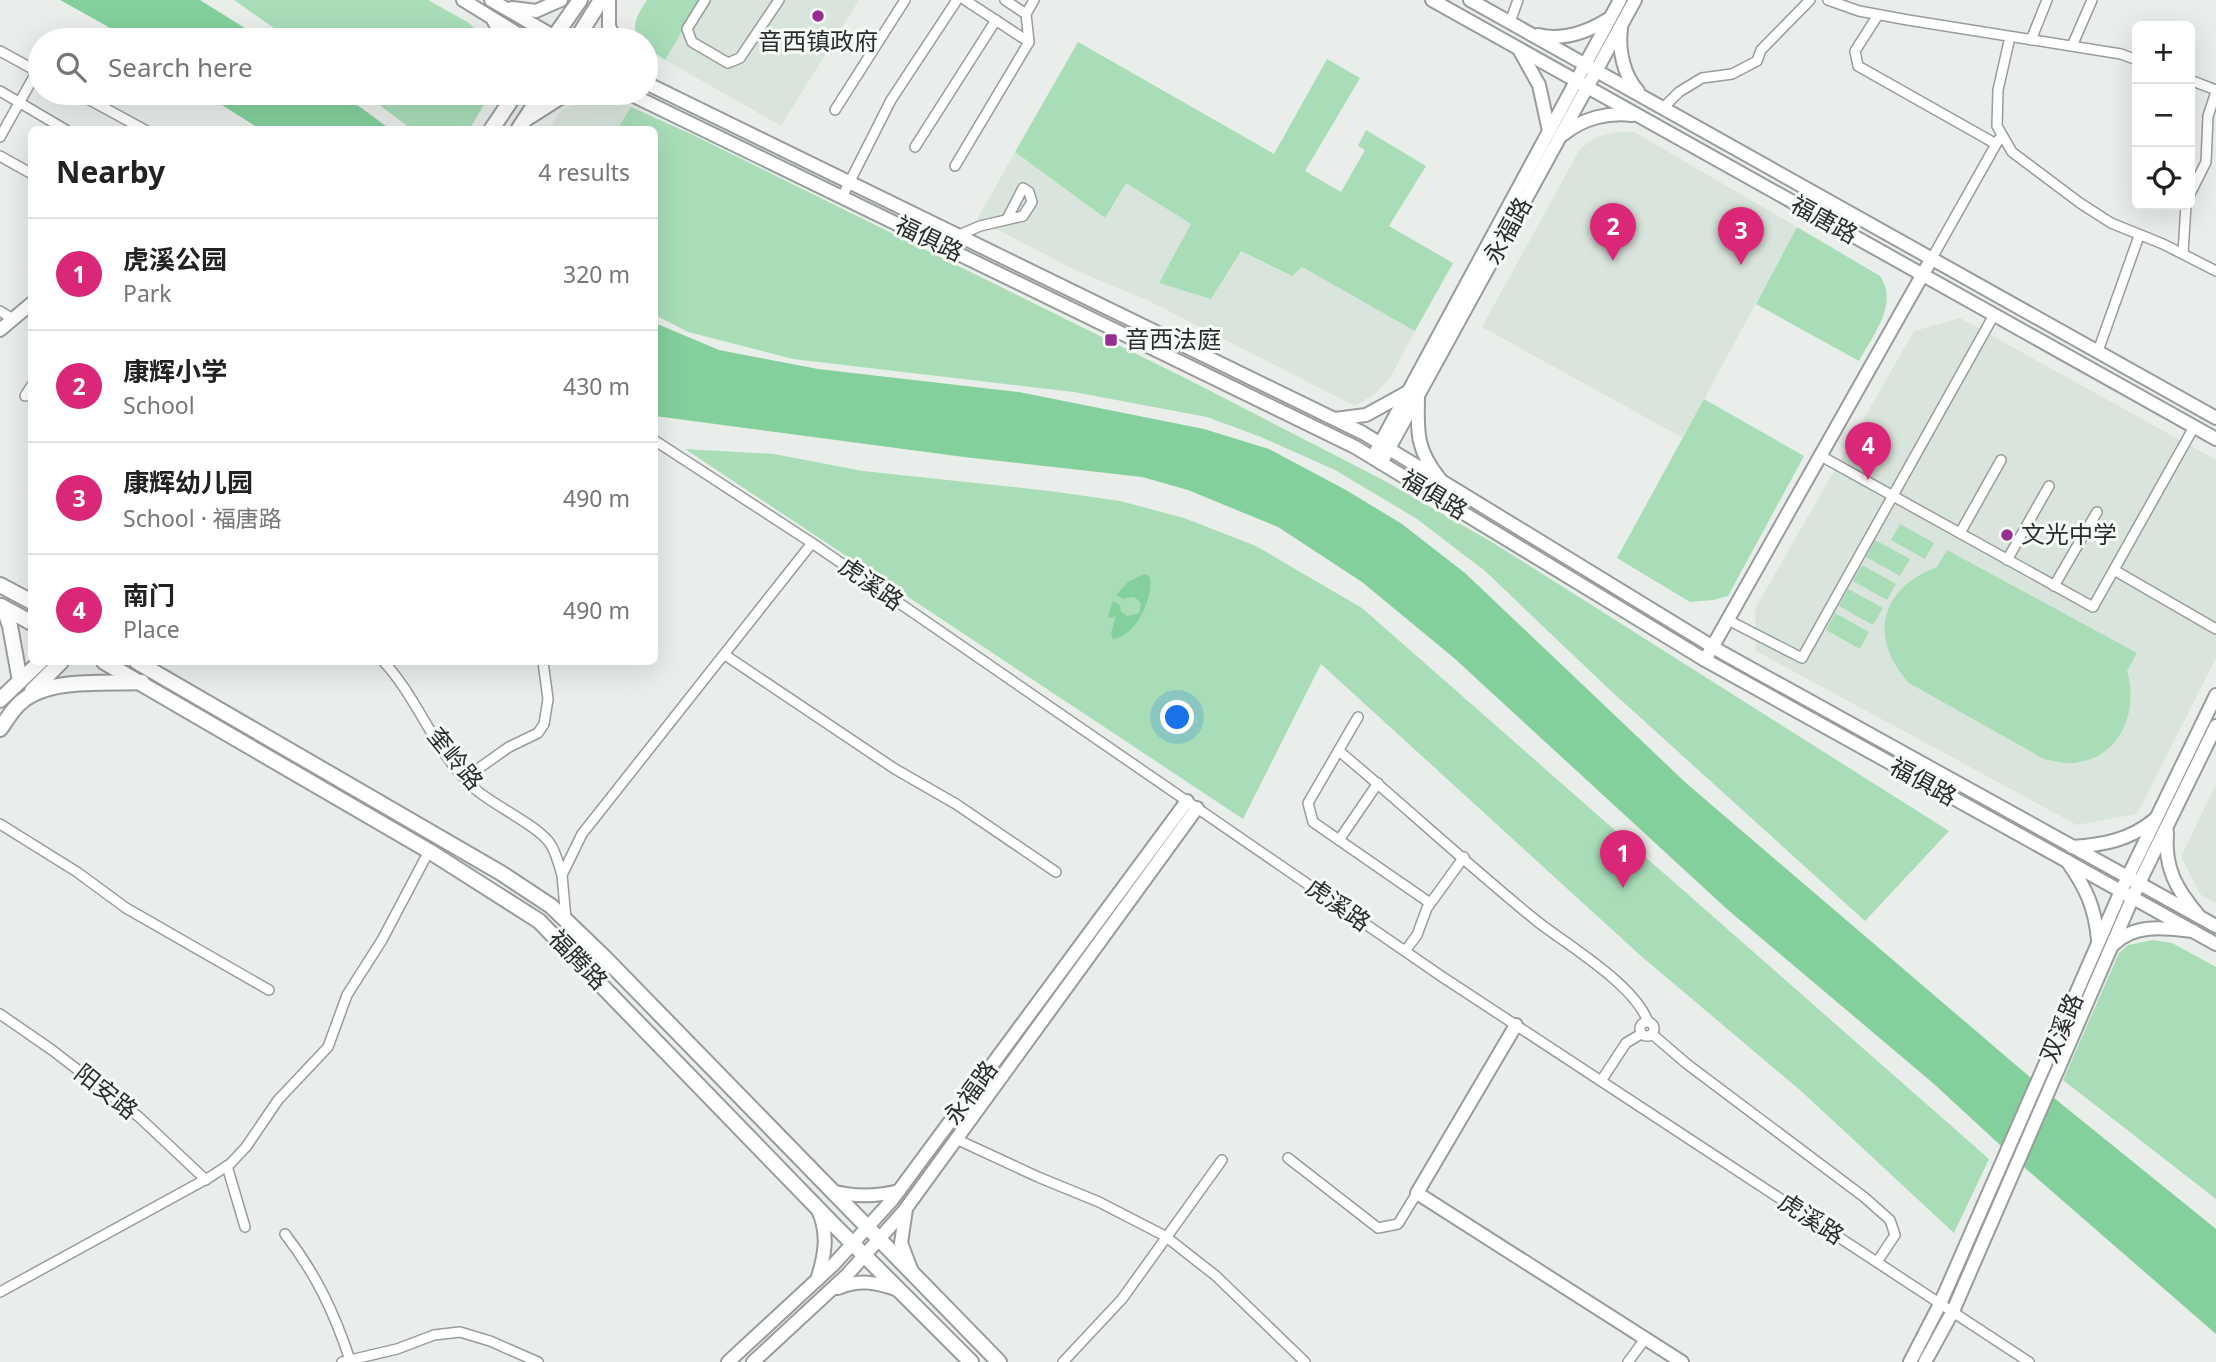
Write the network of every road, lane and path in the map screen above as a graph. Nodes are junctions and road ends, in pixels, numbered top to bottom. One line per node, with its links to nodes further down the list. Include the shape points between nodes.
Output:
1 (463, 0): 25 (street)
2 (580, 0): 32 (main road)
3 (601, 0): 33 (main road)
4 (609, 0): 34 (street)
5 (705, 0): 6 (street, via 687,29 692,42 728,63 740,58)
6 (779, 0)
7 (905, 0): 61 (street)
8 (957, 0): 75 (street, via 891,100)
9 (965, 0): 26 (street)
10 (1004, 0): 23 (street)
11 (1034, 0): 23 (street)
12 (1432, 0): 40 (street, 福唐路)
13 (1470, 0): 28 (street, 福唐路)
14 (1518, 0): 28 (street)
15 (1620, 0): 27 (street, 永福路)
16 (1635, 0): 27 (street, 永福路)
17 (1810, 0): 59 (street, via 1761,50 1757,61 1732,74 1702,78)
18 (1828, 0): 24 (street)
19 (2047, 0): 37 (street)
20 (2092, 0): 39 (street)
21 (559, 1): 22 (street, via 525,11)
22 (496, 2): 31 (street)
23 (1026, 14): 38 (street)
24 (1878, 15): 36 (street); 70 (street, via 1855,51 1858,66)
25 (491, 17): 29 (street); 30 (street)
26 (996, 20): 38 (street); 71 (street)
27 (1616, 21): 35 (street, via 1563,37); 44 (street, 永福路); 51 (street, via 1627,74)
28 (1510, 22): 35 (street, 福唐路)
29 (498, 28)
30 (509, 28)
31 (537, 28)
32 (562, 28)
33 (584, 28)
34 (610, 28)
35 (1528, 32): 44 (street, 福唐路)
36 (2010, 37): 37 (street); 67 (street, via 1998,90)
37 (2031, 40): 39 (street)
38 (1030, 42): 73 (street)
39 (2073, 46): 42 (street)
40 (1518, 48): 46 (street, 福唐路); 68 (street, via 1539,85)
41 (0, 51): 43 (street)
42 (2132, 58)
43 (28, 66)
44 (1591, 67): 46 (street, 永福路); 51 (street, 福唐路)
45 (2195, 82): 50 (street)
46 (1582, 84): 62 (street, 福唐路); 68 (street, 永福路)
47 (658, 88): 75 (street, 福俱路)
48 (28, 90): 52 (street)
49 (0, 91): 52 (street)
50 (2216, 91): 76 (street, via 2208,116 2206,162)
51 (1646, 98): 59 (street, 福唐路)
52 (20, 103): 63 (street); 69 (street)
53 (99, 105): 64 (street)
54 (506, 105): 60 (street)
55 (508, 105): 60 (main road)
56 (534, 105): 66 (main road)
57 (551, 105): 66 (street)
58 (654, 105): 77 (street, 福俱路)
59 (1663, 108): 83 (street, 福唐路)
60 (505, 110): 65 (main road)
61 (835, 110)
62 (1636, 115): 68 (street, via 1605,115); 85 (street, 福唐路)
63 (58, 126)
64 (138, 126)
65 (494, 126)
66 (521, 126)
67 (2001, 134): 70 (street); 81 (street, via 2012,152 2080,203)
68 (1554, 135): 93 (street, 永福路)
69 (0, 137)
70 (1996, 144): 83 (street)
71 (915, 147)
72 (0, 156): 74 (street)
73 (955, 166)
74 (28, 172)
75 (850, 182): 77 (street); 80 (street, 福俱路)
76 (2195, 184)
77 (842, 197): 102 (street, 福俱路)
78 (2186, 210): 82 (street)
79 (1007, 219): 80 (street)
80 (959, 235): 96 (street, 福俱路)
81 (2140, 236): 82 (street); 91 (street)
82 (2183, 253): 84 (street)
83 (1932, 258): 85 (street); 91 (street, 福唐路)
84 (2216, 271)
85 (1923, 275): 88 (street, 福唐路); 101 (street)
86 (28, 306): 89 (street)
87 (0, 311): 89 (street)
88 (1994, 315): 97 (street, 福唐路); 106 (street)
89 (13, 319): 90 (street)
90 (0, 330)
91 (2098, 351): 95 (street, 福唐路)
92 (28, 391): 94 (street)
93 (1413, 393): 96 (street, via 1366,415); 100 (street, 永福路); 104 (street, via 1426,461)
94 (25, 396)
95 (2216, 418)
96 (1335, 419): 100 (street, 福俱路)
97 (2194, 427): 98 (street, 福唐路); 111 (street)
98 (2216, 439)
99 (658, 443): 109 (street, 虎溪路)
100 (1385, 446): 102 (street, 永福路); 104 (street, 福俱路)
101 (1821, 456): 106 (street); 118 (street)
102 (1377, 460): 123 (street, 福俱路)
103 (2001, 460): 108 (street)
104 (1443, 482): 121 (street, 福俱路)
105 (2049, 486): 110 (street)
106 (1892, 496): 108 (street); 118 (street, via 1802,658)
107 (2097, 512): 113 (street)
108 (1960, 533): 110 (street)
109 (812, 543): 122 (street); 140 (street, 虎溪路)
110 (2007, 560): 113 (street)
111 (2114, 570): 113 (street, via 2093,607); 120 (street)
112 (0, 585): 114 (main road)
113 (2054, 586)
114 (14, 593): 115 (main road); 116 (main road)
115 (28, 595)
116 (28, 600)
117 (2, 607): 119 (main road); 131 (main road, via 10,626)
118 (1728, 620): 121 (street)
119 (28, 621)
120 (2216, 628)
121 (1713, 647): 123 (street); 144 (street, 福俱路)
122 (725, 655): 148 (street); 149 (street, via 582,834)
123 (1705, 660): 147 (street, 福俱路)
124 (37, 665): 131 (main road)
125 (56, 665): 131 (main road)
126 (110, 665): 130 (main road, 福腾路)
127 (146, 665): 155 (main road, 福腾路, via 501,873)
128 (387, 665): 138 (street, 奎岭路)
129 (543, 665): 138 (street, via 548,699 538,733)
130 (142, 682): 131 (main road, via 77,684); 145 (main road, 福腾路)
131 (10, 694): 134 (main road); 136 (main road)
132 (2216, 695): 141 (street, 双溪路)
133 (1358, 717): 137 (street)
134 (0, 720)
135 (2216, 726): 141 (street, 双溪路)
136 (0, 729)
137 (1339, 751): 139 (street); 143 (street, via 1308,803 1313,822)
138 (465, 778): 149 (street, 奎岭路, via 540,832 550,843)
139 (1378, 783): 143 (street); 146 (street)
140 (1192, 805): 161 (street, 虎溪路); 170 (street, 永福路); 176 (street, 永福路)
141 (2163, 820): 144 (street, via 2124,839); 150 (street, 双溪路); 154 (street, via 2171,875)
142 (0, 824): 162 (street, via 127,908)
143 (1339, 840): 153 (street)
144 (2072, 847): 150 (street, 福俱路)
145 (429, 851): 173 (street, via 347,995 328,1047); 178 (main road, 福腾路, via 553,933)
146 (1464, 857): 153 (street); 164 (street, via 1621,987 1644,1011)
147 (2066, 861): 151 (street, 福俱路); 158 (street, via 2087,891)
148 (1056, 872)
149 (562, 875): 155 (street, 奎岭路)
150 (2134, 880): 151 (street, 双溪路); 152 (street, 双溪路); 154 (street, 福俱路)
151 (2121, 891): 152 (street, 福俱路); 158 (street, 双溪路)
152 (2133, 897): 157 (street, 福俱路); 160 (street, 双溪路)
153 (1430, 903): 161 (street)
154 (2202, 919): 156 (street, 福俱路)
155 (566, 920): 175 (main road, 福腾路)
156 (2216, 926)
157 (2193, 931): 159 (street, 福俱路); 160 (street, via 2146,928 2123,935)
158 (2098, 943): 168 (street, 双溪路)
159 (2216, 944)
160 (2112, 947): 168 (street, 双溪路)
161 (1405, 951): 165 (street, 虎溪路)
162 (269, 990)
163 (0, 1014): 174 (street, 阳安路, via 139,1117)
164 (1647, 1022): 166 (street, via 1640,1027); 167 (street, via 1653,1026)
165 (1516, 1025): 169 (street, 虎溪路); 177 (street)
166 (1641, 1034): 167 (street); 169 (street, via 1626,1043)
167 (1652, 1034): 187 (street, via 1890,1220 1895,1235)
168 (2050, 1072): 193 (street, 双溪路, via 1999,1168); 194 (street, 双溪路)
169 (1601, 1081): 187 (street, 虎溪路)
170 (956, 1139): 179 (street, 永福路); 183 (street)
171 (1288, 1158): 177 (street, via 1378,1228 1398,1224)
172 (1222, 1160): 183 (street)
173 (226, 1166): 174 (street); 180 (street)
174 (206, 1180): 192 (street)
175 (831, 1191): 176 (street, via 879,1196); 181 (main road, 福腾路)
176 (898, 1191): 181 (street, 永福路)
177 (1418, 1193): 195 (street)
178 (816, 1206): 185 (main road, 福腾路); 189 (street, via 826,1243)
179 (906, 1207): 184 (street, 永福路); 188 (street, via 901,1243)
180 (245, 1227)
181 (868, 1229): 184 (main road, 福腾路); 185 (street, 永福路)
182 (285, 1234): 196 (street, via 334,1314)
183 (1165, 1236): 202 (street, via 1122,1299); 203 (street, via 1216,1276)
184 (879, 1241): 186 (street, 永福路); 188 (main road, 福腾路)
185 (854, 1244): 186 (main road, 福腾路); 189 (street, 永福路)
186 (865, 1256): 190 (street, 永福路); 191 (main road, 福腾路)
187 (1877, 1262): 193 (street, 虎溪路)
188 (914, 1276): 201 (main road, 福腾路)
189 (817, 1280): 198 (street, 永福路)
190 (831, 1290): 191 (street, via 864,1281); 199 (street, 永福路)
191 (900, 1291): 200 (main road, 福腾路)
192 (0, 1292)
193 (1940, 1304): 194 (street, 虎溪路); 206 (street, 双溪路)
194 (1953, 1311): 207 (street, 双溪路); 208 (street, 虎溪路)
195 (1645, 1339): 204 (street); 205 (street)
196 (346, 1361): 197 (street, via 434,1335 460,1332)
197 (538, 1362)
198 (728, 1362)
199 (753, 1362)
200 (971, 1362)
201 (999, 1362)
202 (1063, 1362)
203 (1305, 1362)
204 (1628, 1362)
205 (1682, 1362)
206 (1910, 1362)
207 (1925, 1362)
208 (2029, 1362)

